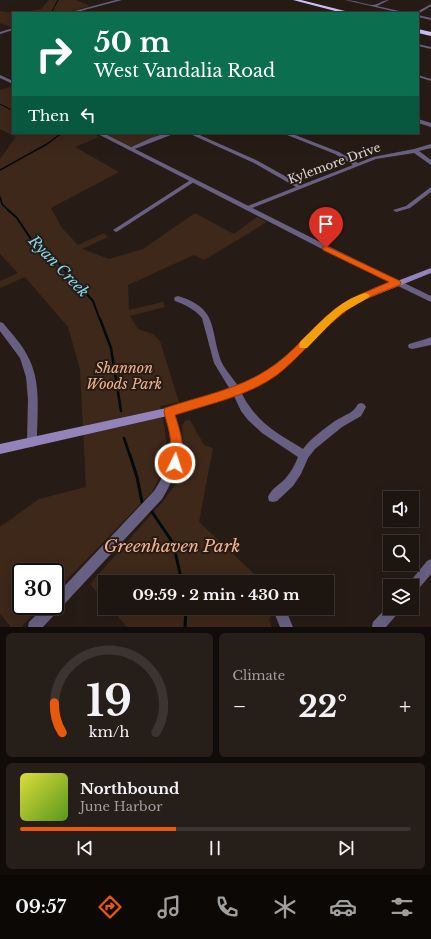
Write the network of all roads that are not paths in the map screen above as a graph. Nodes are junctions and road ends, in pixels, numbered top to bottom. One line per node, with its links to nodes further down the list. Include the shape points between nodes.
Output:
1 (120, 0): 8 (street)
2 (288, 0): 9 (highway)
3 (295, 0): 10 (highway)
4 (347, 0): 6 (street)
5 (387, 0): 6 (street)
6 (374, 6): 11 (street)
7 (431, 6): 12 (street)
8 (73, 12)
9 (338, 12)
10 (346, 12)
11 (401, 12)
12 (419, 13)
13 (419, 14): 14 (street)
14 (431, 18)
15 (12, 29): 17 (street)
16 (419, 30): 18 (highway)
17 (0, 33)
18 (431, 33)
19 (419, 45): 20 (street)
20 (431, 48)
21 (0, 76): 24 (street)
22 (419, 76): 23 (street)
23 (431, 80)
24 (12, 82)
25 (419, 121): 26 (street)
26 (431, 125)
27 (101, 134): 32 (street)
28 (170, 134): 32 (street)
29 (193, 134): 37 (street, via 256,162)
30 (288, 134): 35 (street, via 337,153)
31 (431, 146): 33 (street, Kylemore Drive)
32 (130, 149): 36 (street)
33 (415, 151): 34 (street); 35 (street, Kylemore Drive, via 375,158)
34 (431, 163)
35 (358, 165): 37 (street, Kylemore Drive)
36 (192, 180): 39 (street); 41 (street)
37 (301, 186): 39 (street, Kylemore Drive)
38 (431, 188): 40 (street, via 408,207)
39 (247, 208): 43 (street)
40 (396, 210)
41 (116, 230)
42 (431, 270): 43 (main road)
43 (397, 283): 45 (street); 49 (main road, via 356,300 337,312 273,372)
44 (178, 299): 49 (street, via 200,309 209,322 212,345 219,365)
45 (431, 299)
46 (0, 325): 52 (street, via 15,343 30,377 33,395)
47 (431, 340): 48 (street)
48 (412, 346)
49 (236, 391): 51 (main road); 54 (street, via 246,411 261,426)
50 (360, 408): 54 (street, via 358,413 339,424 311,446)
51 (169, 412): 52 (main road); 58 (street, via 177,447 175,463 168,480 158,495)
52 (32, 442): 53 (main road)
53 (0, 449)
54 (304, 455): 55 (street, via 289,482)
55 (273, 497)
56 (431, 565): 57 (street)
57 (419, 580)
58 (64, 594)
59 (45, 615): 62 (street)
60 (281, 615): 63 (street)
61 (389, 615): 64 (street)
62 (34, 627)
63 (287, 627)
64 (378, 627)

